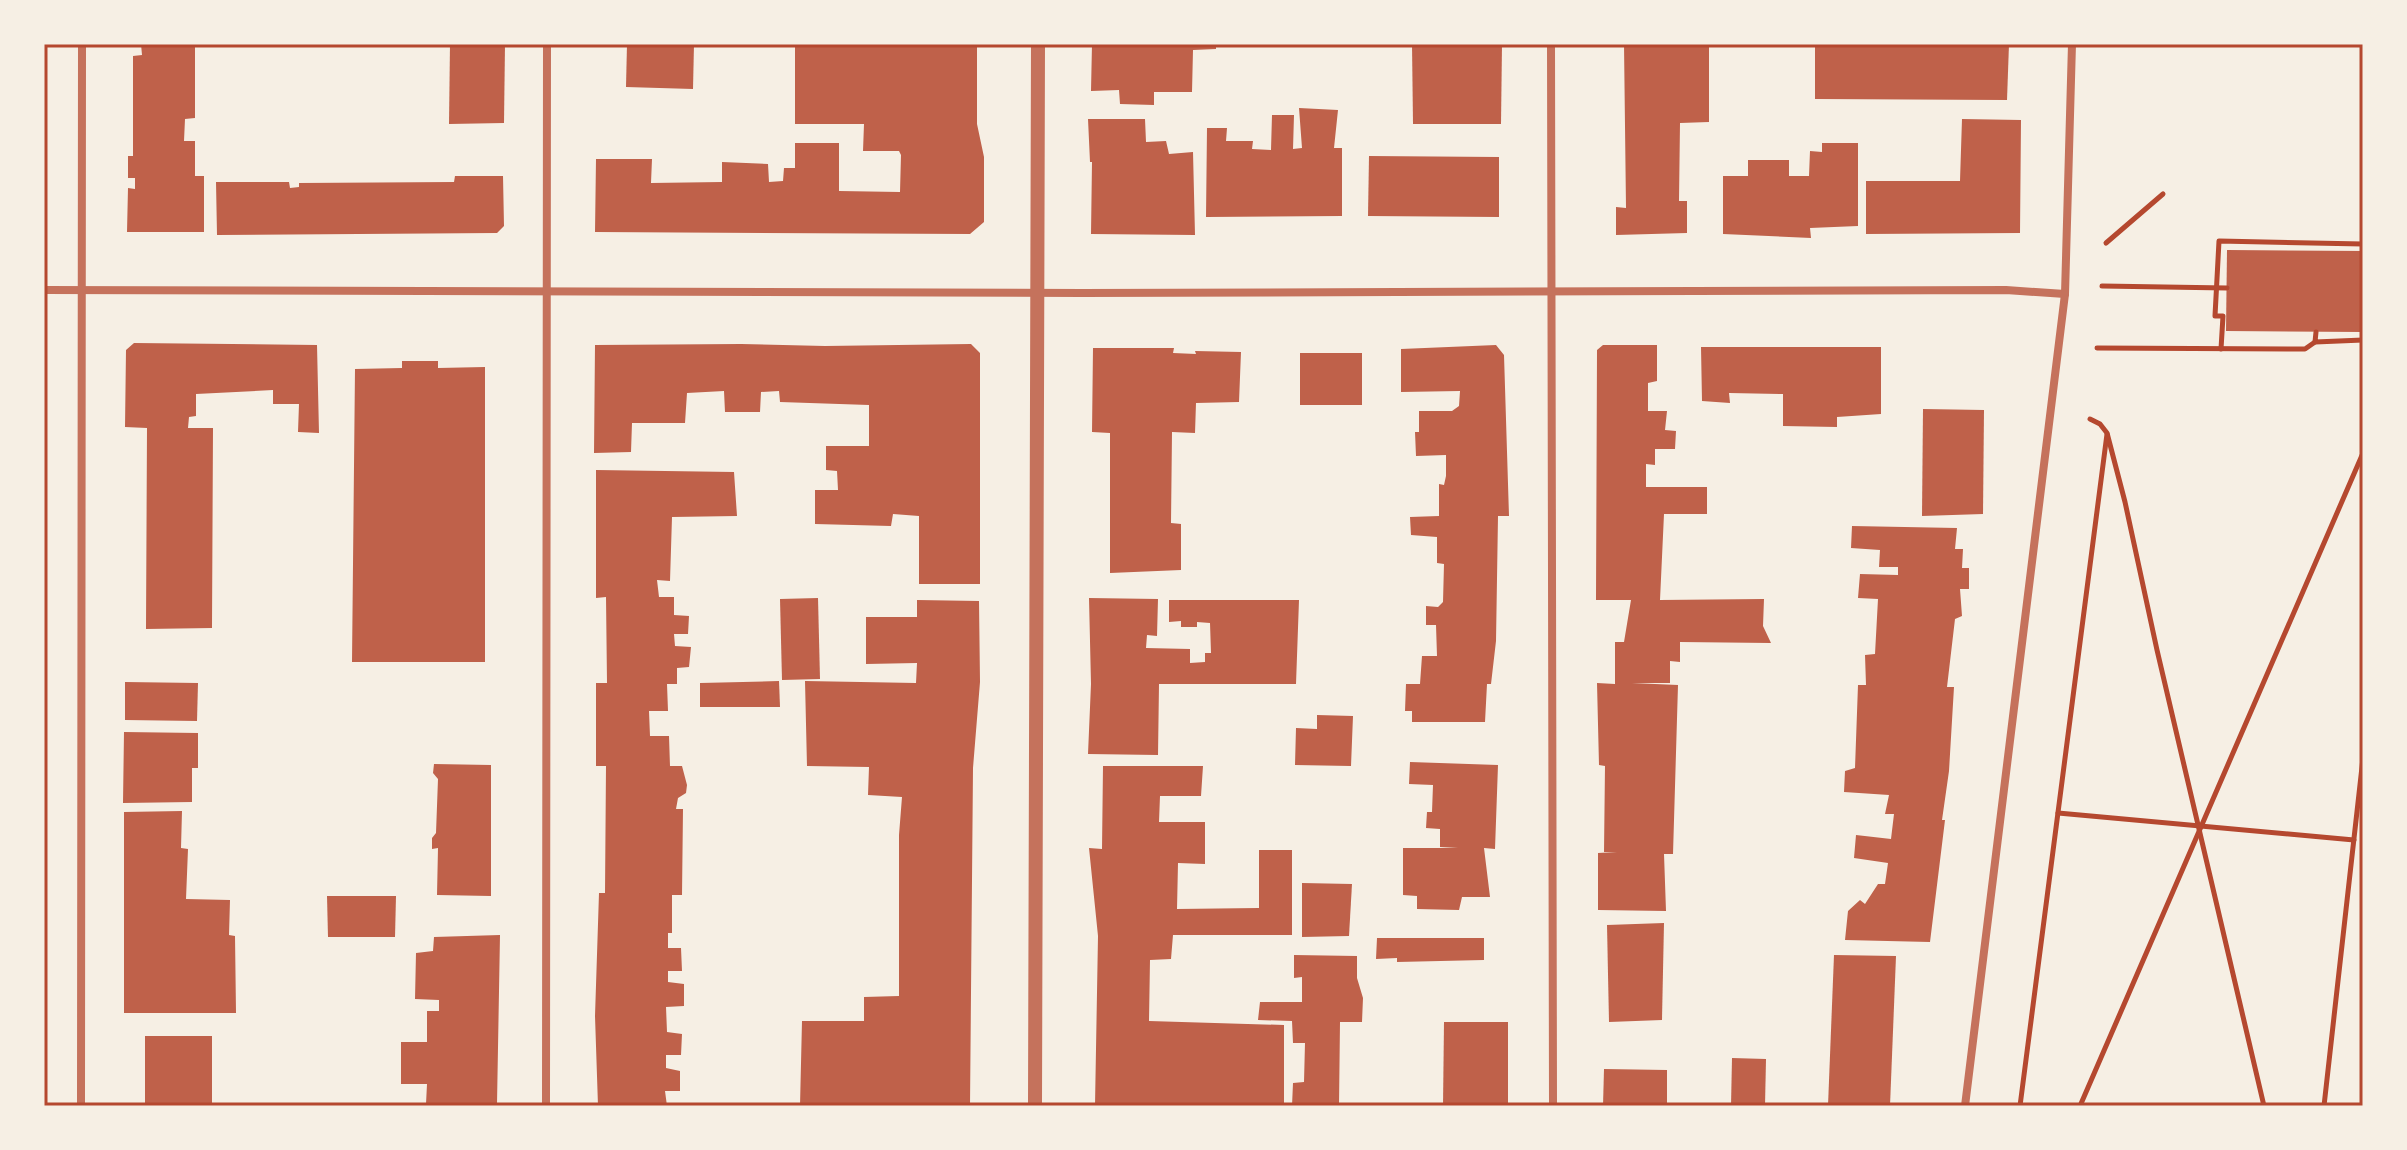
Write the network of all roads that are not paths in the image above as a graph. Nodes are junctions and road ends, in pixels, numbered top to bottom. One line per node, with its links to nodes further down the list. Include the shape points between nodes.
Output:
1 (82, 44): 7 (street)
2 (547, 44): 8 (street)
3 (1038, 44): 9 (street)
4 (1551, 44): 10 (street)
5 (2072, 44): 11 (street)
6 (44, 290): 7 (street)
7 (82, 290): 8 (street); 12 (street)
8 (547, 290): 9 (street); 13 (street)
9 (1038, 292): 10 (street); 14 (street)
10 (1550, 292): 11 (street); 15 (street)
11 (2065, 294): 16 (street)
12 (81, 1106)
13 (546, 1106)
14 (1035, 1106)
15 (1553, 1106)
16 (1965, 1106)

